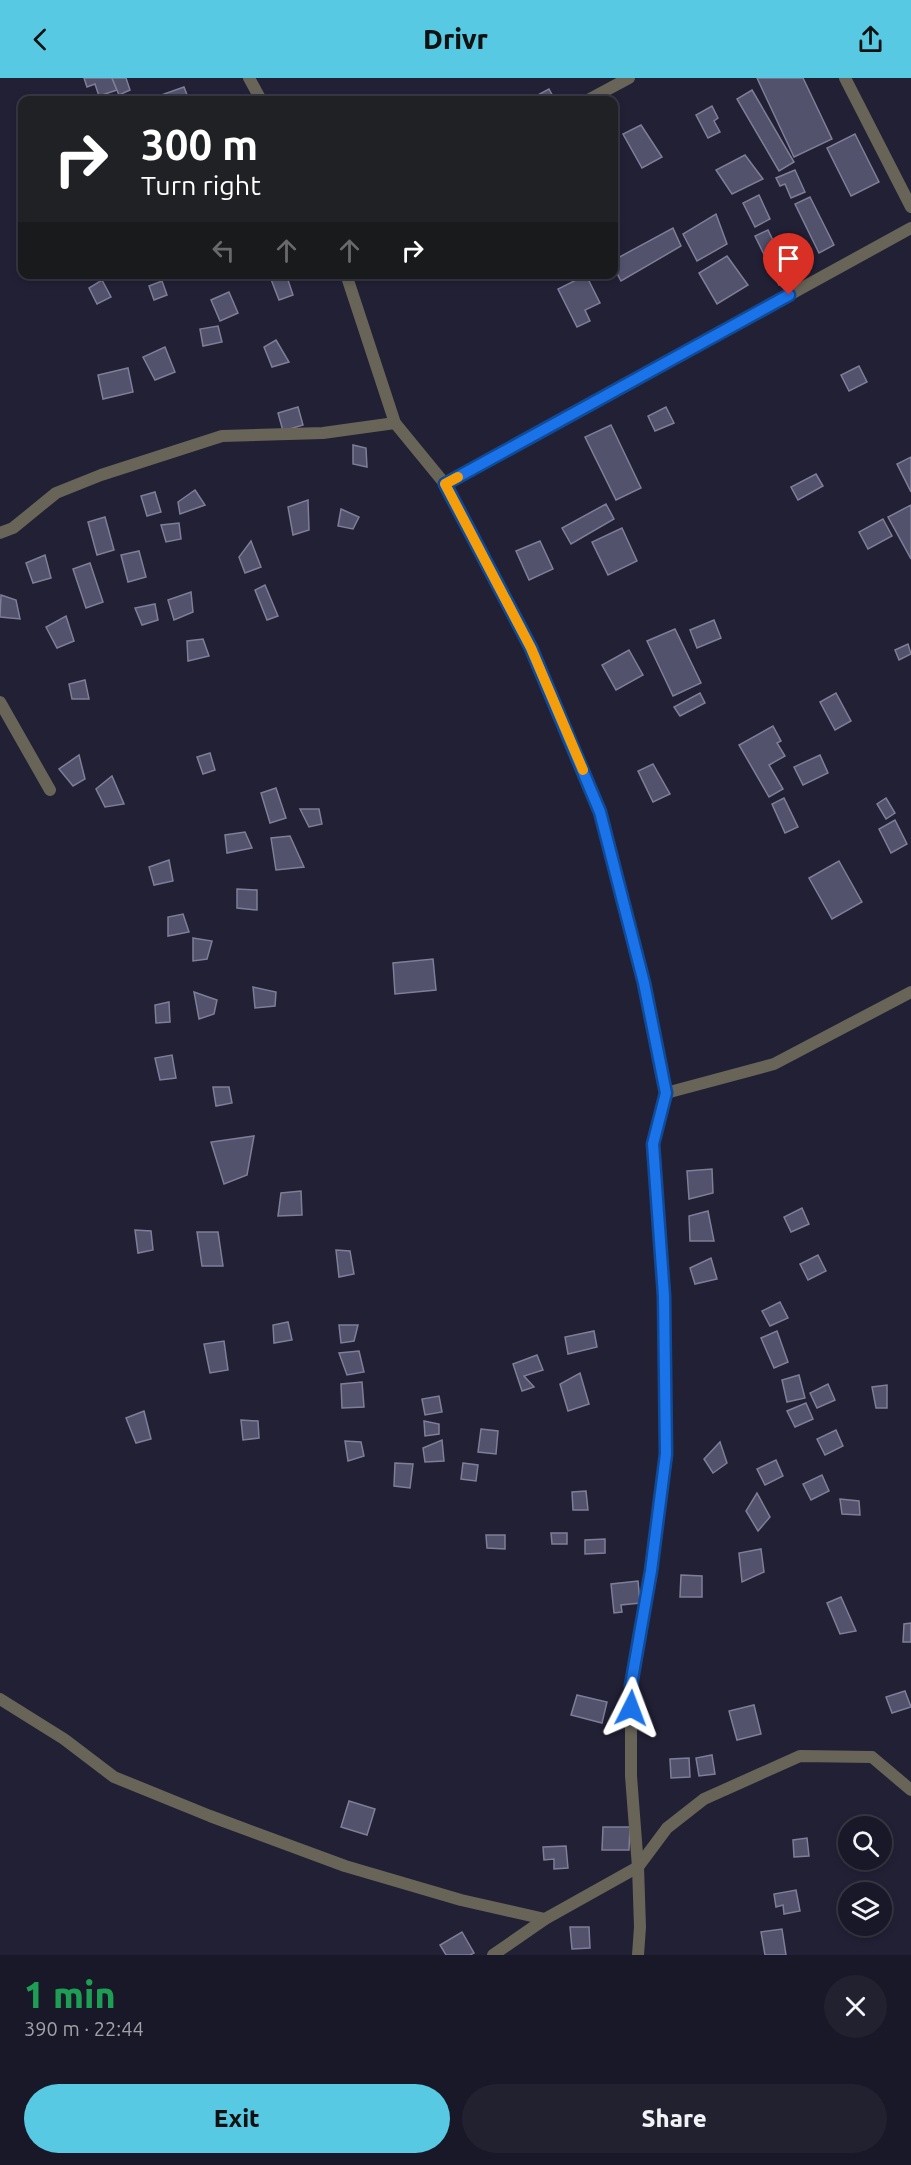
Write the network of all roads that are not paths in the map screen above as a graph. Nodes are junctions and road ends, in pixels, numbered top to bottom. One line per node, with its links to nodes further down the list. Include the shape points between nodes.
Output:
1 (249, 78): 4 (street)
2 (629, 78): 5 (street)
3 (845, 78): 6 (street)
4 (259, 96)
5 (595, 96)
6 (911, 207)
7 (911, 228): 10 (street)
8 (348, 279): 9 (street)
9 (395, 423): 10 (street); 11 (street, via 323,433 222,436 56,493 13,528)
10 (445, 484): 15 (street, via 531,648 600,812 644,983)
11 (0, 533)
12 (0, 702): 13 (street)
13 (50, 790)
14 (911, 992): 15 (street, via 774,1064)
15 (666, 1093): 18 (street, via 653,1144 664,1296 666,1454 631,1685 631,1776)
16 (0, 1699): 19 (street, via 64,1739 114,1778 345,1866)
17 (911, 1790): 18 (street, via 872,1757 800,1756 704,1799 667,1828)
18 (638, 1867): 19 (street); 21 (street)
19 (545, 1919): 20 (street)
20 (493, 1955)
21 (638, 1955)

